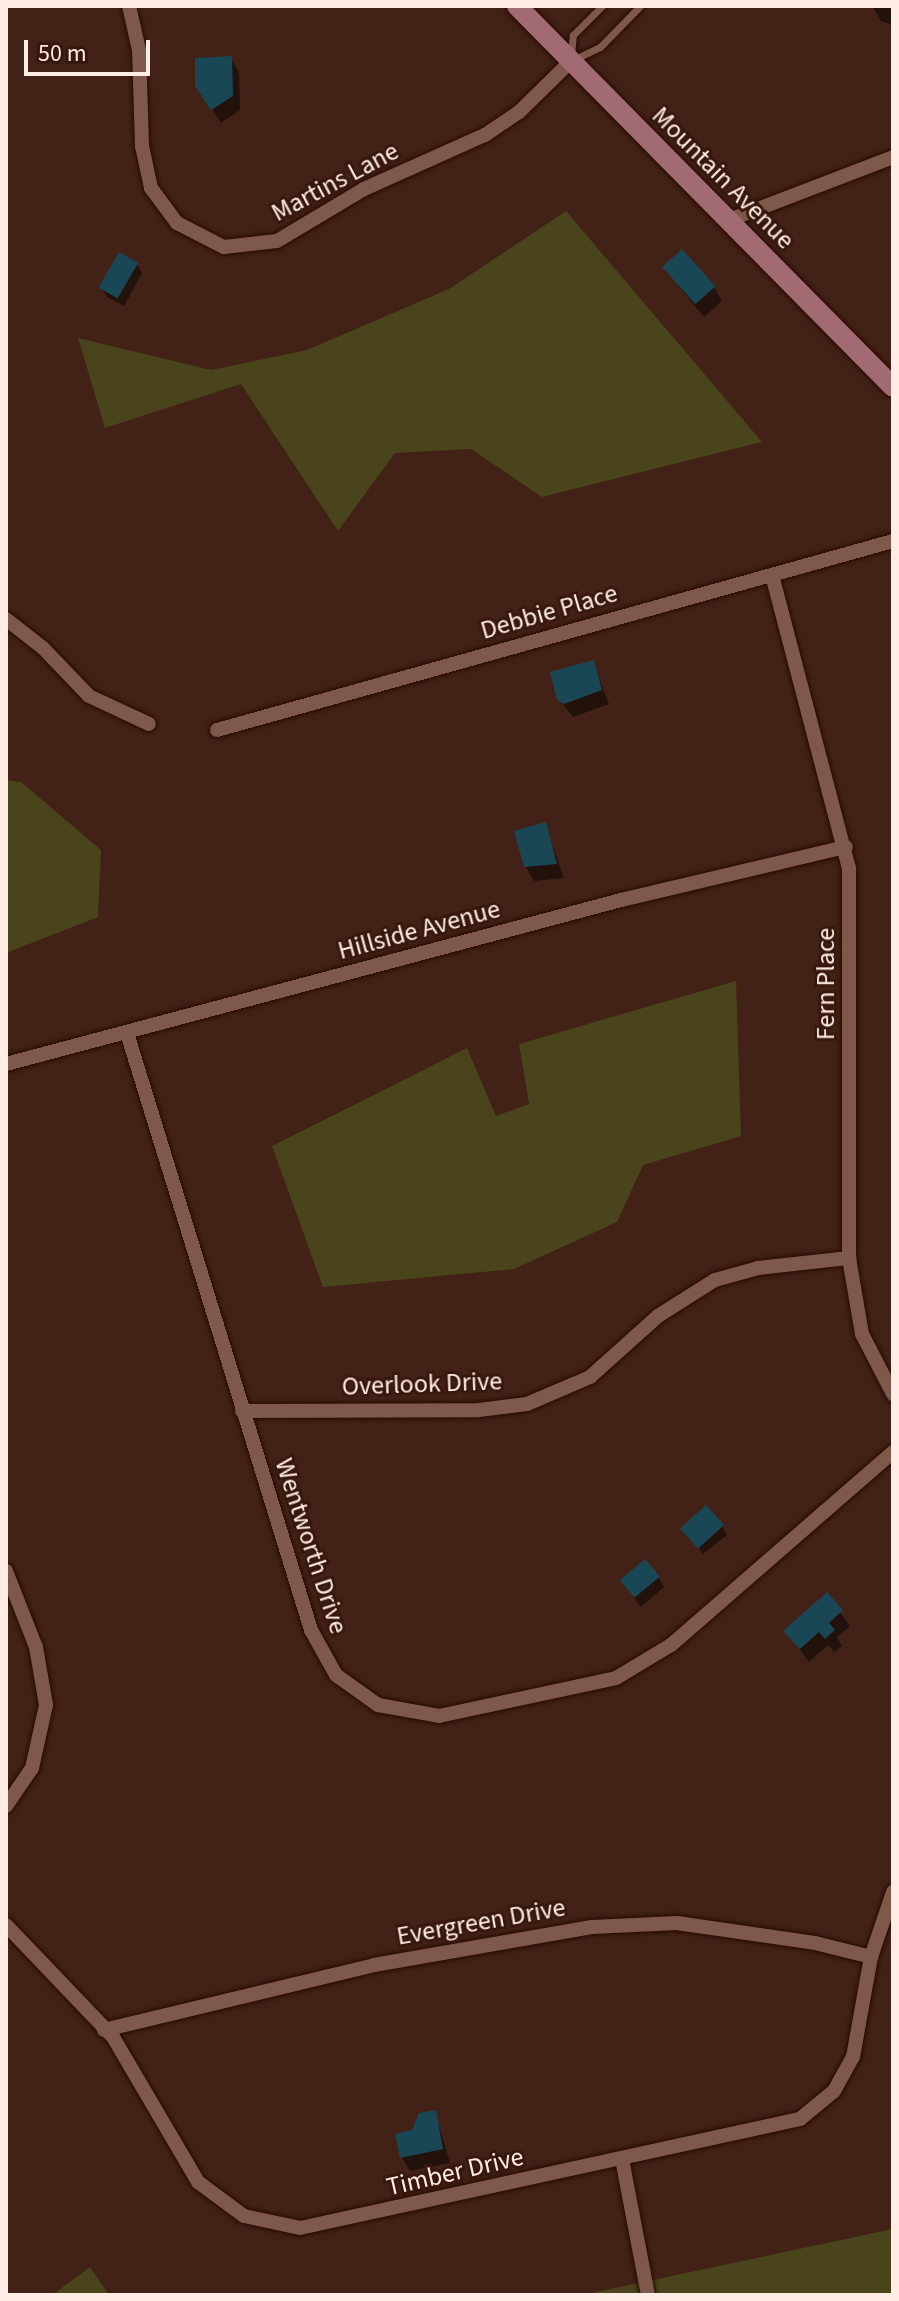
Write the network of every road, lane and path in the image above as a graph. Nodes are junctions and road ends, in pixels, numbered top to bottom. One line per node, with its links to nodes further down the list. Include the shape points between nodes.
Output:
1 (129, 6): 5 (street, Martins Lane, via 139,50 142,146 151,188 185,230 224,247 277,241 364,189 485,135 519,112)
2 (517, 6): 5 (main road, Mountain Avenue)
3 (602, 6): 5 (lane, via 573,35)
4 (640, 6): 5 (lane, via 600,47)
5 (571, 61): 7 (main road, Mountain Avenue)
6 (893, 157): 7 (street)
7 (729, 220): 8 (main road, Mountain Avenue)
8 (893, 387)
9 (893, 541): 10 (street, Debbie Place)
10 (772, 575): 13 (street, Debbie Place); 14 (street, Fern Place)
11 (6, 619): 12 (street, via 89,696)
12 (149, 724)
13 (217, 730)
14 (846, 847): 15 (street, Hillside Avenue, via 621,900); 17 (street, Fern Place, via 851,904)
15 (127, 1033): 16 (street, Hillside Avenue); 19 (street, Wentworth Drive)
16 (6, 1064)
17 (849, 1258): 18 (street, Fern Place, via 862,1334); 19 (street, Overlook Drive, via 758,1268 715,1280 675,1302 590,1377 527,1404 479,1410)
18 (893, 1394)
19 (242, 1411): 20 (street, Wentworth Drive, via 321,1654 355,1692 390,1710 428,1716 616,1678 671,1645)
20 (893, 1452)
21 (6, 1571): 22 (street, via 36,1647 46,1705 32,1768)
22 (6, 1806)
23 (893, 1892): 25 (street, Timber Drive)
24 (6, 1925): 26 (street, Timber Drive)
25 (871, 1957): 26 (street, Evergreen Drive, via 815,1943 677,1923 592,1927 374,1965); 27 (street, Timber Drive, via 853,2057 841,2082 818,2107 779,2127)
26 (104, 2030): 27 (street, Timber Drive, via 132,2067 198,2182 232,2209 271,2225 329,2225)
27 (622, 2159): 28 (street)
28 (648, 2295)

